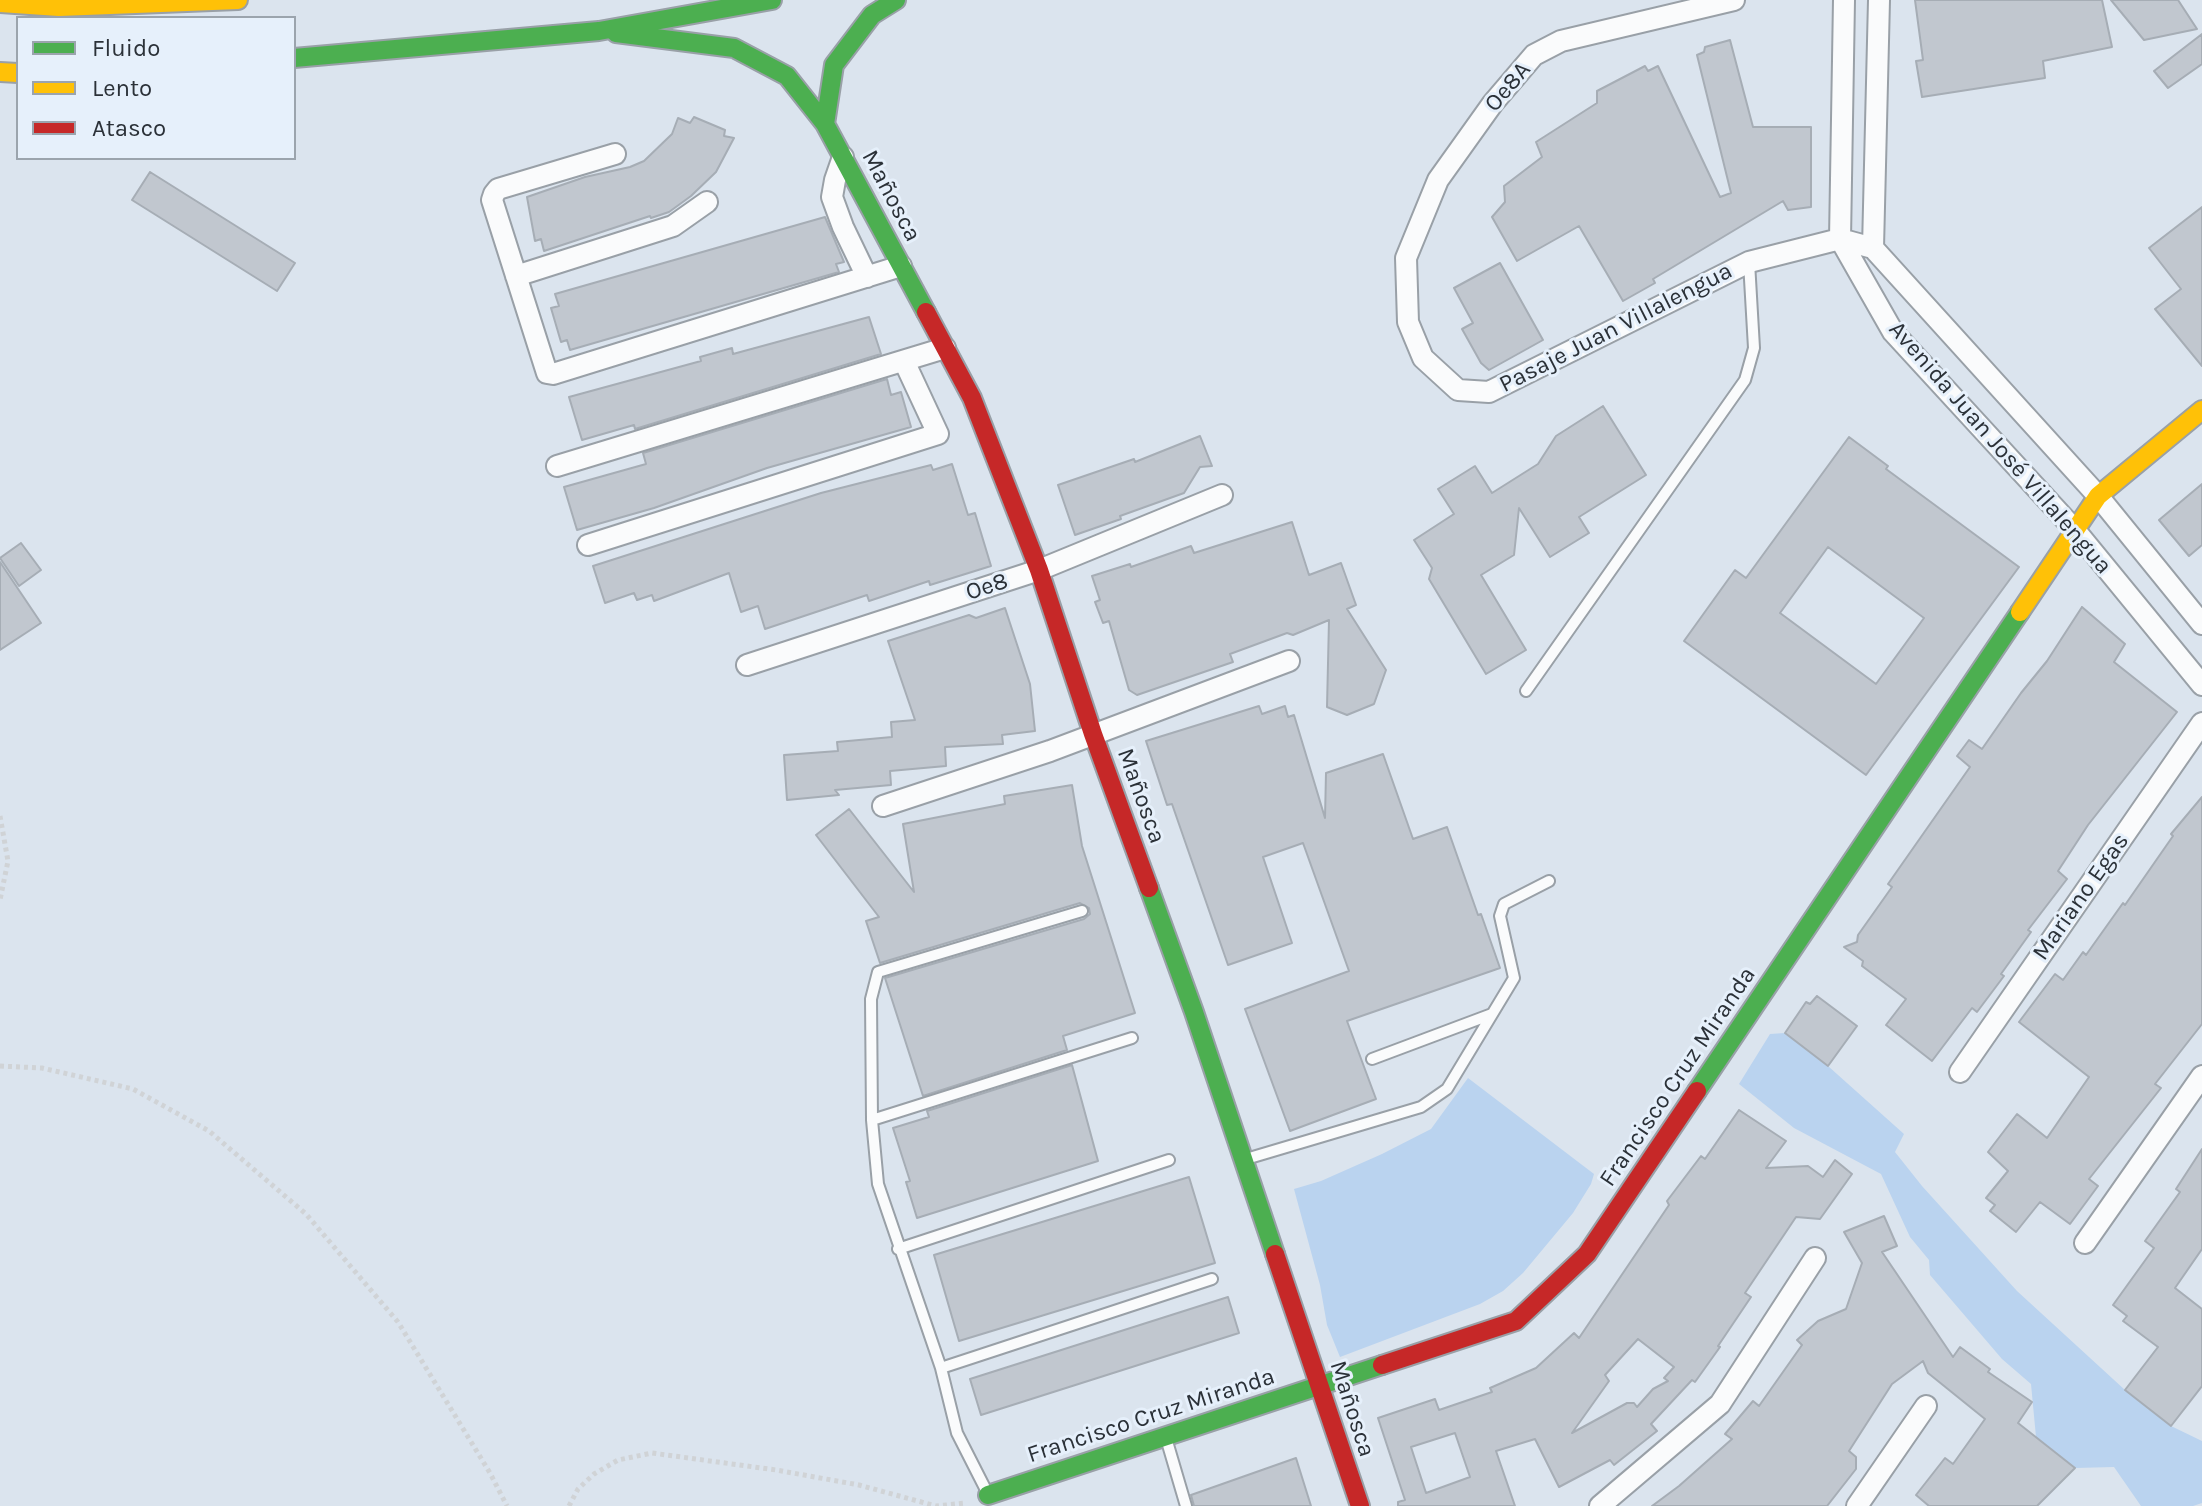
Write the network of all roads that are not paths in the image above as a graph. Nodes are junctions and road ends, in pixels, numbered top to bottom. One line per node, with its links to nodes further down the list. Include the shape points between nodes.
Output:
1 (238, 0): 7 (street, via 59,7)
2 (772, 0): 8 (street)
3 (896, 0): 10 (street, via 872,15 834,65)
4 (1734, 0): 16 (street, Oe8A, via 1561,41 1534,55 1438,180)
5 (1844, 0): 14 (street)
6 (1879, 0): 15 (street)
7 (0, 3)
8 (599, 31): 9 (street); 10 (street, Mañosca, via 734,48 787,76)
9 (296, 58)
10 (825, 124): 12 (street, Mañosca)
11 (615, 154): 19 (street, via 498,189 492,200)
12 (843, 157): 18 (street, Mañosca); 20 (street, via 832,197)
13 (707, 202): 19 (street, via 673,226)
14 (1840, 239): 15 (street, Pasaje Juan Villalengua); 17 (street, Pasaje Juan Villalengua); 27 (street, Avenida Juan José Villalengua, via 1893,332)
15 (1873, 248): 26 (street, Avenida Juan José Villalengua)
16 (1406, 258): 17 (street, Pasaje Juan Villalengua, via 1408,322 1423,358 1458,390 1489,392)
17 (1749, 262): 34 (lane, via 1754,348 1745,380)
18 (901, 266): 20 (street); 21 (street, Mañosca)
19 (516, 276): 20 (street, via 544,368 553,374)
20 (867, 277)
21 (945, 348): 22 (street); 29 (street, Mañosca, via 972,398)
22 (904, 361): 24 (street); 28 (street, via 938,434)
23 (2202, 410): 26 (street, Francisco Cruz Miranda)
24 (557, 466)
25 (1222, 495): 29 (street, Oe8)
26 (2098, 496): 27 (street, Francisco Cruz Miranda); 30 (street, Avenida Juan José Villalengua)
27 (2075, 530): 33 (street, Avenida Juan José Villalengua); 53 (street, Francisco Cruz Miranda, via 1587,1254 1516,1321)
28 (588, 545)
29 (1039, 570): 32 (street, Oe8); 36 (street, Mañosca)
30 (2202, 624)
31 (1289, 661): 36 (street)
32 (747, 665)
33 (2202, 685)
34 (1526, 691)
35 (2202, 723): 43 (street, Mariano Egas)
36 (1093, 734): 37 (street); 46 (street, Mañosca)
37 (883, 806)
38 (1549, 881): 40 (lane, via 1504,904 1500,916 1514,978)
39 (1082, 911): 45 (lane, via 878,972 871,999)
40 (1492, 1014): 42 (lane); 46 (lane, via 1447,1089 1421,1107)
41 (1132, 1038): 45 (lane)
42 (1372, 1059)
43 (1960, 1072)
44 (2202, 1076): 48 (street)
45 (872, 1120): 49 (lane, via 878,1184)
46 (1244, 1159): 53 (street, Mañosca)
47 (1169, 1160): 49 (lane)
48 (2085, 1243)
49 (898, 1249): 52 (lane)
50 (1815, 1258): 59 (street, via 1720,1404)
51 (1212, 1279): 52 (lane)
52 (941, 1368): 56 (lane, via 957,1433)
53 (1320, 1387): 55 (street, Francisco Cruz Miranda); 58 (street, Mañosca)
54 (1926, 1406): 60 (street)
55 (1165, 1436): 56 (street, Francisco Cruz Miranda); 57 (lane)
56 (988, 1495)
57 (1186, 1506)
58 (1360, 1506)
59 (1600, 1506)
60 (1857, 1506)

